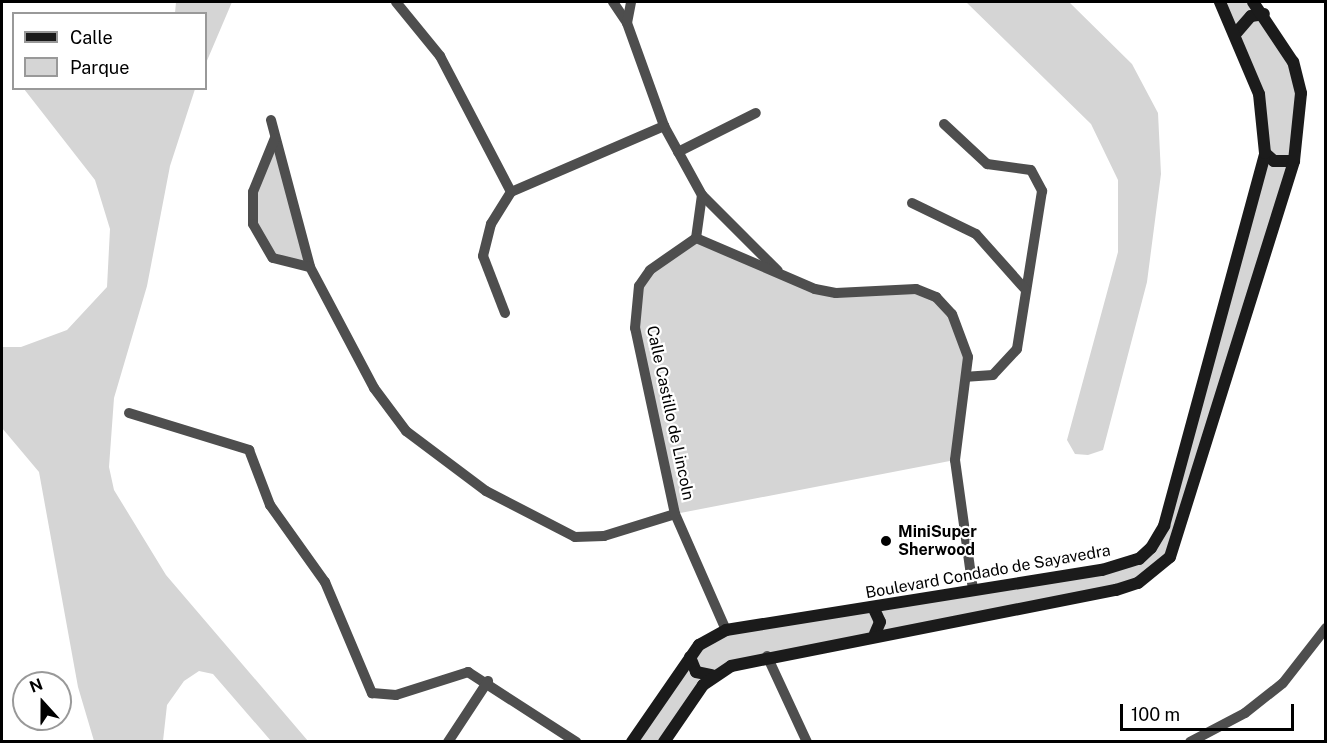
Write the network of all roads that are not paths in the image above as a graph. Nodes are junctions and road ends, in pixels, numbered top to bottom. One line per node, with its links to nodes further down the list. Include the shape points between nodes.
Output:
1 (396, 2): 17 (street, via 440,56)
2 (613, 2): 7 (street)
3 (631, 2): 7 (street)
4 (1220, 2): 8 (street, Boulevard Condado de Sayavedra)
5 (1253, 2): 6 (street)
6 (1264, 14): 8 (street, via 1251,16); 16 (street, via 1293,62 1301,93)
7 (627, 23): 12 (street)
8 (1237, 33): 15 (street, Boulevard Condado de Sayavedra, via 1259,94)
9 (756, 113): 14 (street)
10 (271, 120): 13 (street)
11 (944, 124): 23 (street, via 975,158 1031,171 1039,179 1040,227)
12 (664, 126): 14 (street); 17 (street)
13 (275, 138): 21 (street); 21 (street, via 252,192 253,224 273,258)
14 (678, 152): 18 (street)
15 (1265, 153): 16 (street, via 1274,161); 28 (street, Boulevard Condado de Sayavedra, via 1164,526 1151,548 1120,567)
16 (1294, 161): 32 (street, via 1170,557 1137,583 1116,590)
17 (511, 192): 24 (street, via 491,224 483,256)
18 (702, 195): 20 (street); 22 (street)
19 (912, 202): 23 (street, via 976,234)
20 (696, 238): 22 (street); 27 (street, Calle Castillo de Lincoln, via 650,270 635,308)
21 (310, 267): 27 (street, via 390,411 450,467 575,537 604,536)
22 (784, 276): 25 (street, via 836,294 916,289 936,297 963,336)
23 (1025, 289): 25 (street, via 1022,335 1011,359 993,375)
24 (505, 313)
25 (968, 377): 28 (street, via 955,460)
26 (129, 413): 36 (street, via 249,450 270,505 325,582 372,693 396,695 468,672)
27 (675, 514): 31 (street, Calle Castillo de Lincoln)
28 (973, 590): 29 (street, Boulevard Condado de Sayavedra)
29 (874, 609): 31 (street, Boulevard Condado de Sayavedra); 32 (street, via 880,622)
30 (1326, 628): 42 (street, via 1283,684 1245,713)
31 (726, 630): 34 (street, Boulevard Condado de Sayavedra)
32 (875, 634): 33 (street)
33 (767, 656): 35 (street); 41 (street)
34 (690, 657): 35 (street, via 696,672); 39 (street, Boulevard Condado de Sayavedra)
35 (712, 675): 40 (street)
36 (488, 681): 37 (street); 38 (street)
37 (448, 741)
38 (576, 741)
39 (632, 741)
40 (664, 741)
41 (807, 741)
42 (1190, 741)

